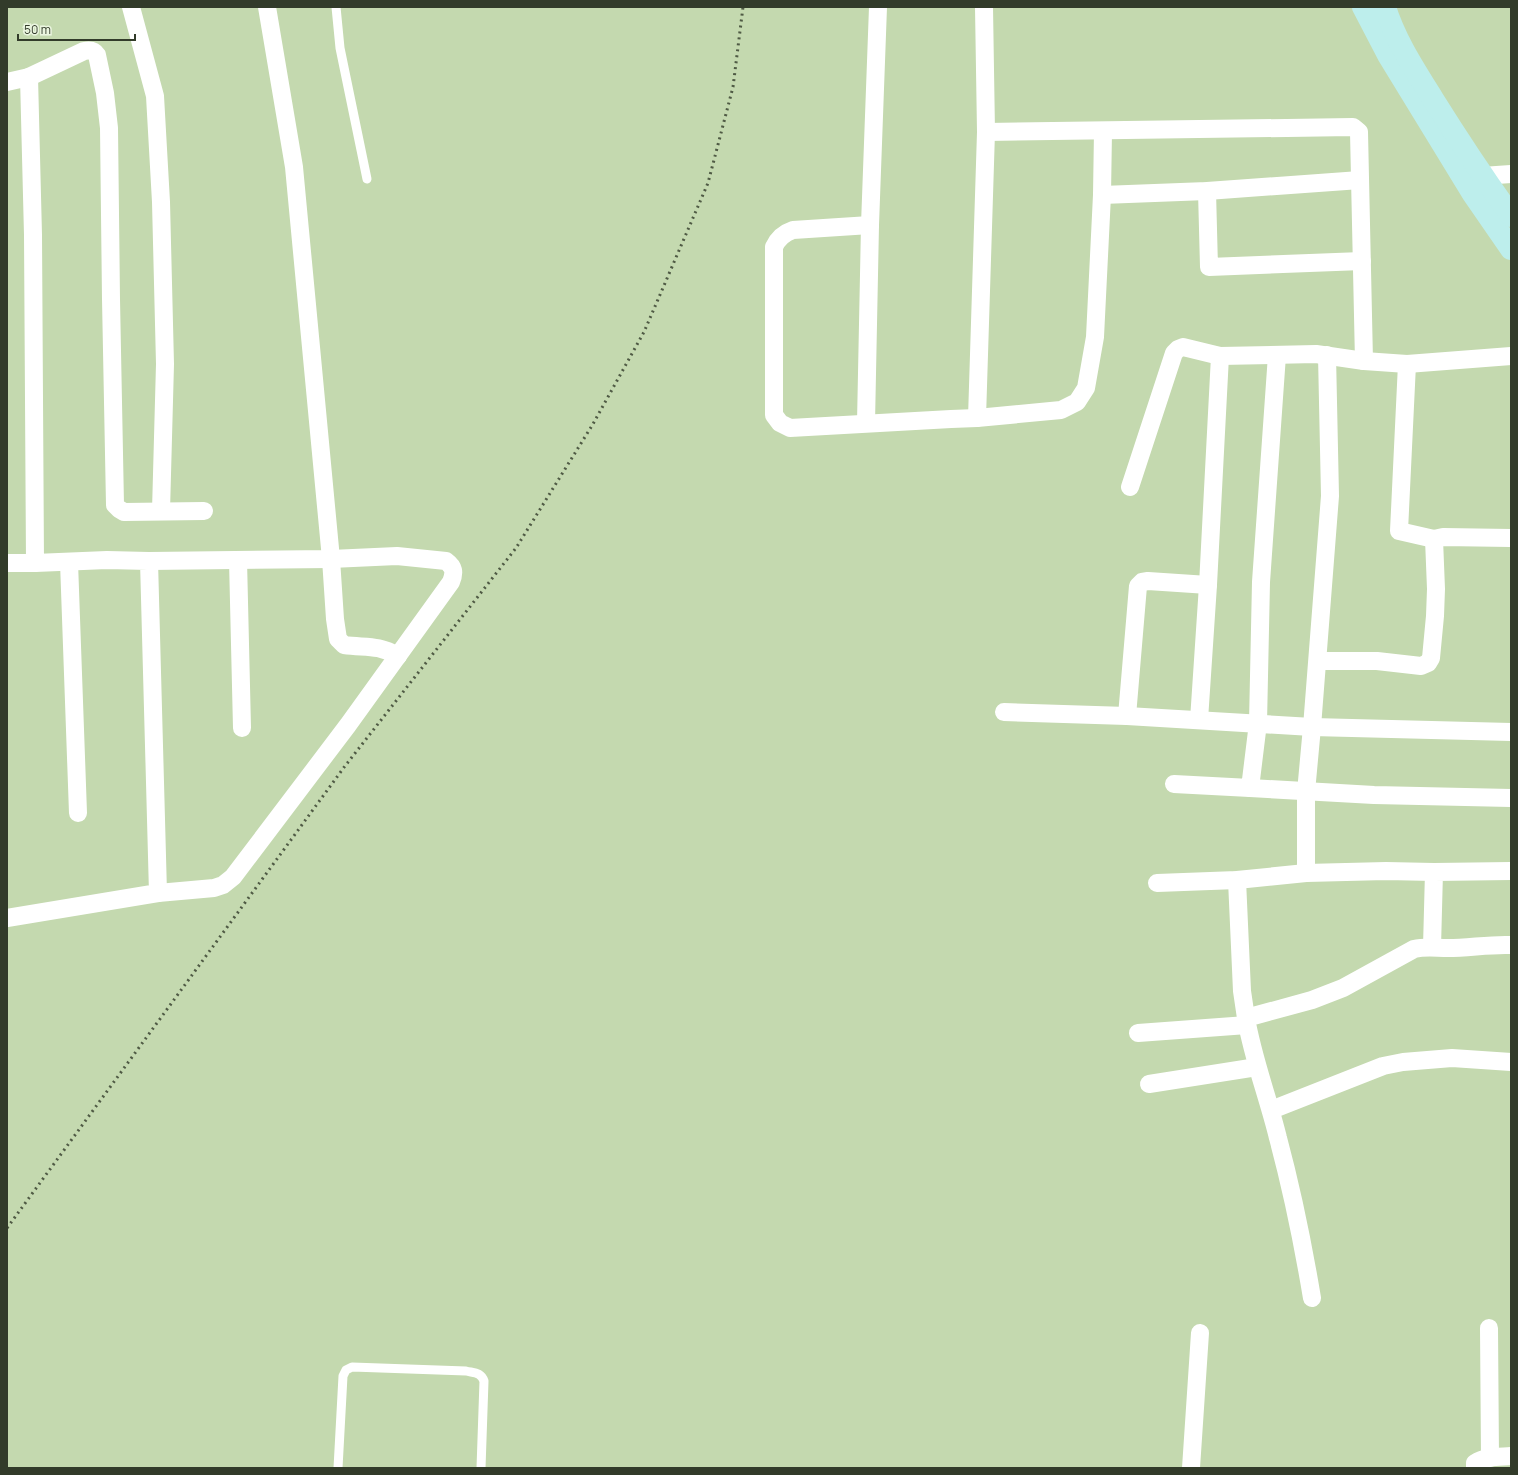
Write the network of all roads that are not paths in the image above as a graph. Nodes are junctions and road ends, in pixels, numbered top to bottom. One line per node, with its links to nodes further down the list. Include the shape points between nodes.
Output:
1 (131, 7): 31 (street, via 155,96 161,202 165,364)
2 (267, 7): 35 (street, via 294,167)
3 (336, 7): 13 (lane, via 340,48)
4 (878, 7): 18 (street)
5 (984, 7): 10 (street)
6 (1375, 8): 12 (street, via 1388,17 1408,58); 19 (street, via 1461,162); 20 (street, via 1388,55 1469,188)
7 (29, 77): 8 (street); 31 (street, via 84,51 95,51 97,55 109,128 116,505 124,512); 40 (street, via 33,235)
8 (7, 82)
9 (1103, 131): 10 (street); 14 (street, via 1353,127 1359,132); 16 (street)
10 (986, 132): 28 (street)
11 (1511, 174): 12 (street)
12 (1482, 176): 17 (street)
13 (366, 179)
14 (1360, 180): 15 (street); 21 (street)
15 (1207, 191): 16 (street); 21 (street, via 1209,267)
16 (1102, 195): 28 (street, via 1095,337 1086,388 1077,402 1061,410)
17 (1511, 216)
18 (870, 225): 29 (street); 29 (street, via 793,230 786,232 774,247 774,415 780,423 790,428)
19 (1511, 235)
20 (1511, 249)
21 (1362, 261): 26 (street)
22 (1277, 355): 23 (street); 24 (street); 47 (street, via 1260,582)
23 (1327, 355): 26 (street); 43 (street, via 1330,496)
24 (1220, 356): 30 (street, via 1183,347 1174,353); 41 (street)
25 (1511, 356): 27 (street)
26 (1364, 361): 27 (street)
27 (1407, 364): 34 (street, via 1400,531)
28 (978, 418): 29 (street)
29 (866, 423)
30 (1130, 487)
31 (161, 511): 32 (street)
32 (204, 511)
33 (1511, 538): 34 (street)
34 (1434, 539): 43 (street, via 1436,616 1431,658 1428,663 1421,666 1377,661)
35 (331, 559): 36 (street); 42 (street, via 338,639 344,645 385,649); 42 (street, via 397,556 446,561 452,566 454,574 451,582)
36 (238, 560): 37 (street); 49 (street)
37 (148, 561): 38 (street); 61 (street)
38 (69, 562): 40 (street); 55 (street)
39 (7, 563): 40 (street)
40 (35, 563)
41 (1208, 585): 45 (street, via 1148,581 1138,586); 46 (street)
42 (398, 656): 61 (street, via 233,877 214,888)
43 (1318, 661): 48 (street)
44 (1004, 712): 45 (street)
45 (1127, 716): 46 (street)
46 (1199, 720): 47 (street)
47 (1258, 723): 48 (street); 52 (street)
48 (1312, 727): 50 (street); 53 (street)
49 (242, 728)
50 (1511, 732)
51 (1174, 784): 52 (street)
52 (1250, 788): 53 (street)
53 (1306, 792): 54 (street); 58 (street)
54 (1511, 798)
55 (78, 813)
56 (1511, 871): 57 (street)
57 (1434, 872): 58 (street); 64 (street)
58 (1306, 873): 59 (street)
59 (1238, 880): 60 (street); 65 (street, via 1242,991)
60 (1157, 883)
61 (158, 893): 62 (street)
62 (7, 918)
63 (1511, 945): 64 (street)
64 (1432, 947): 65 (street, via 1414,949 1343,988)
65 (1246, 1021): 66 (street); 68 (street)
66 (1138, 1033)
67 (1511, 1062): 70 (street, via 1452,1058 1403,1062 1383,1066)
68 (1257, 1067): 69 (street); 70 (street)
69 (1149, 1084)
70 (1271, 1110): 71 (street, via 1290,1186)
71 (1312, 1298)
72 (1489, 1328): 75 (street)
73 (1200, 1333): 78 (street)
74 (1511, 1456): 75 (street)
75 (1490, 1458): 79 (street, via 1475,1463)
76 (338, 1468): 77 (lane, via 343,1376 346,1370 352,1367 466,1371 482,1376 484,1381)
77 (481, 1468)
78 (1191, 1468)
79 (1474, 1468)

